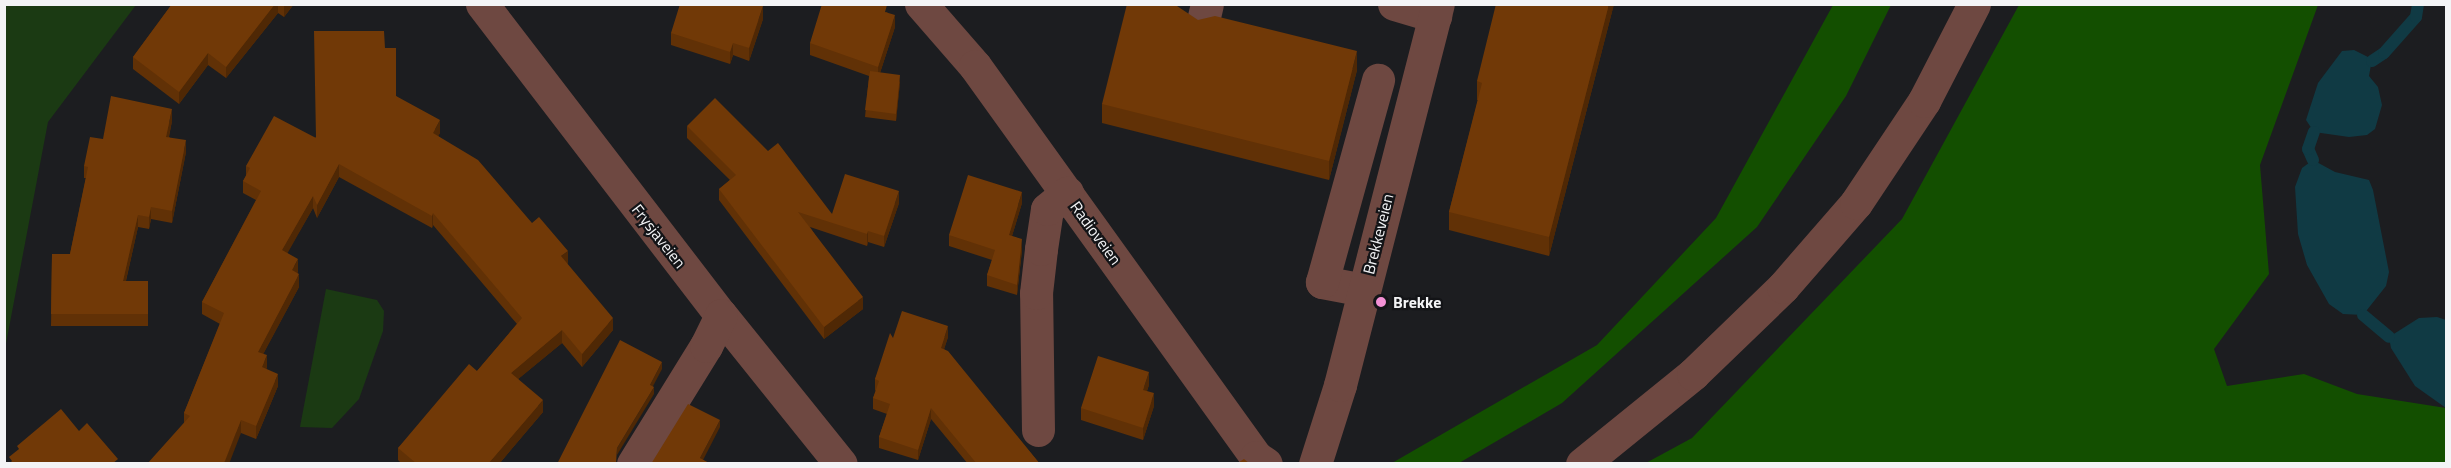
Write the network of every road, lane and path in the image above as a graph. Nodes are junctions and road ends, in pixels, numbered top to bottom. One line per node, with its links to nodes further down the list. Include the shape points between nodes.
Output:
1 (482, 4): 9 (street, Frysjaveien)
2 (1394, 4): 5 (street)
3 (1974, 4): 15 (street, via 1923,101 1841,220 1783,287 1693,374)
4 (924, 7): 7 (street, Radioveien, via 975,66)
5 (1437, 10): 8 (street, Brekkeveien)
6 (1378, 80): 8 (street, via 1322,282)
7 (1067, 193): 10 (street, via 1047,209 1041,249 1036,314); 13 (street, Radioveien, via 1256,457)
8 (1364, 290): 14 (street, Brekkeveien)
9 (721, 315): 11 (street); 12 (street, Frysjaveien)
10 (1038, 430)
11 (633, 464)
12 (841, 464)
13 (1266, 464)
14 (1315, 464)
15 (1582, 464)

